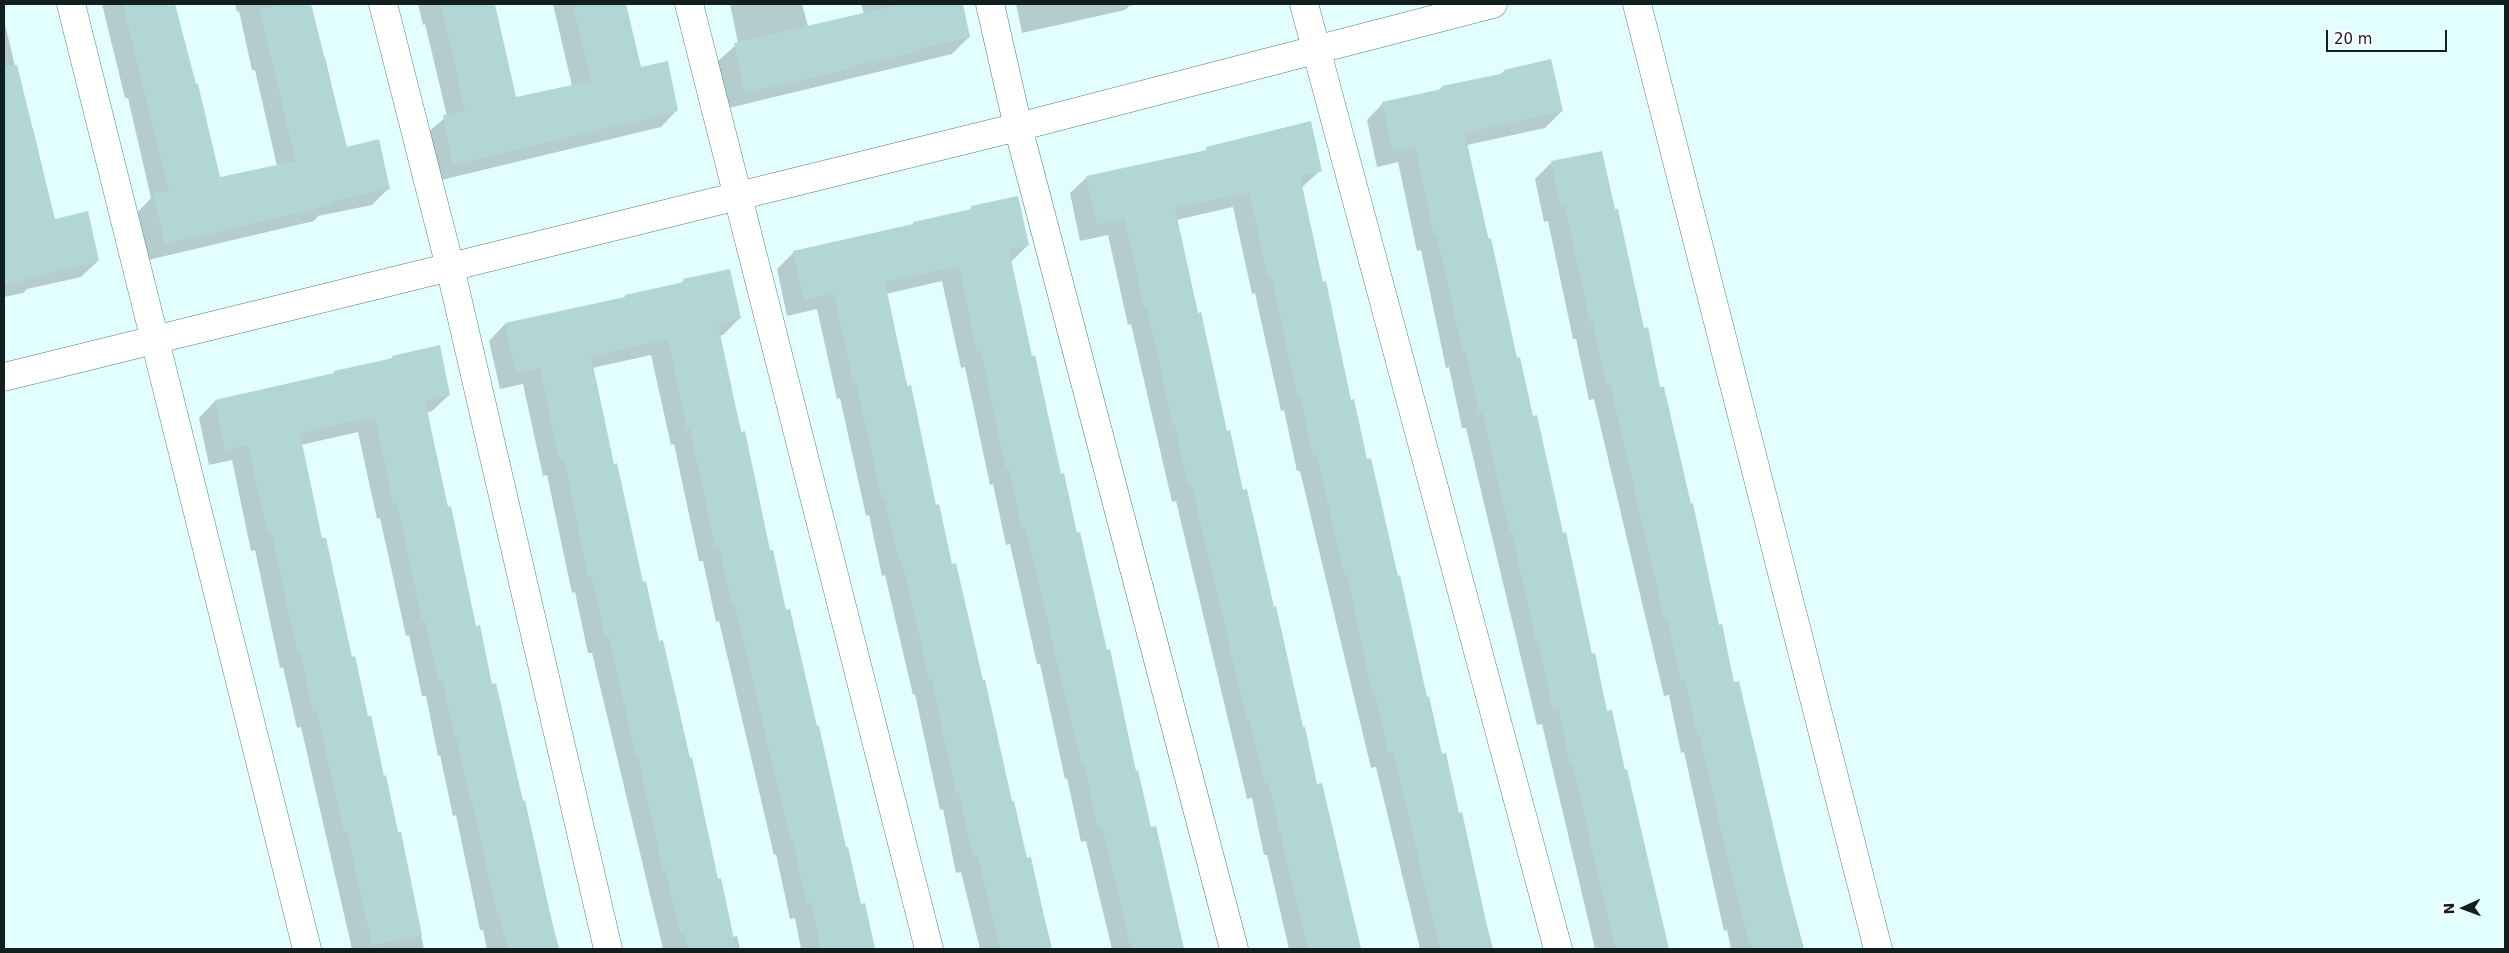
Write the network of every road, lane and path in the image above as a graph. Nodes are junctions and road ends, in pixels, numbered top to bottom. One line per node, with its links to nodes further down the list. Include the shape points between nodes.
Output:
1 (71, 4): 12 (street)
2 (383, 4): 11 (street)
3 (688, 4): 10 (street)
4 (990, 4): 9 (street)
5 (1304, 4): 8 (street)
6 (1494, 4): 8 (street)
7 (1637, 4): 19 (street)
8 (1315, 50): 9 (street); 18 (street)
9 (1018, 126): 10 (street); 17 (street)
10 (737, 196): 11 (street); 16 (street)
11 (450, 267): 12 (street); 15 (street)
12 (153, 340): 13 (street); 14 (street)
13 (4, 377)
14 (307, 949)
15 (608, 949)
16 (930, 949)
17 (1234, 949)
18 (1558, 949)
19 (1878, 949)

